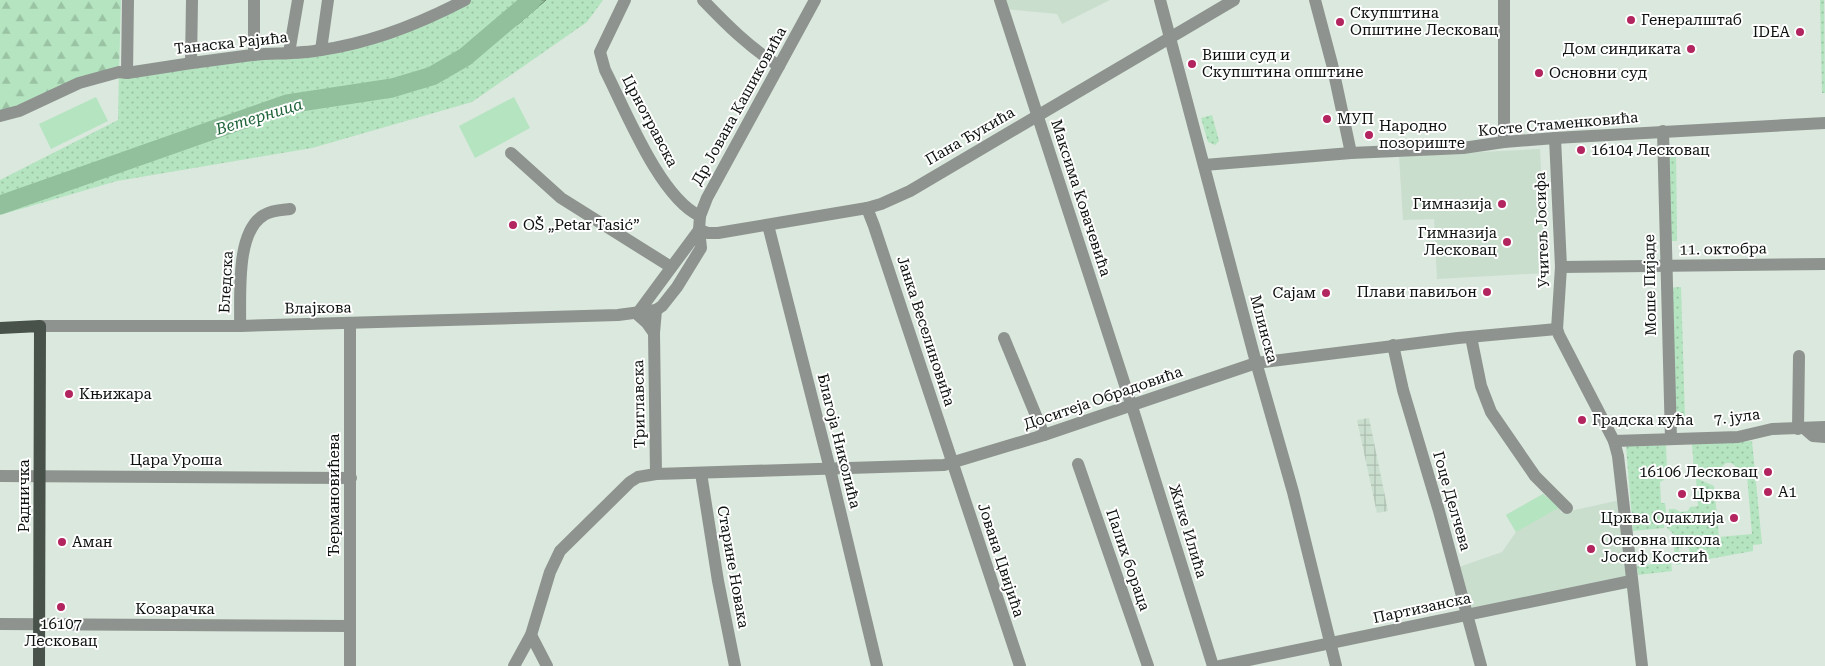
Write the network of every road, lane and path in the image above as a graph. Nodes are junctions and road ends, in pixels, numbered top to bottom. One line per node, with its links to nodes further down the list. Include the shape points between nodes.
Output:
1 (128, 0): 21 (street)
2 (192, 0): 19 (street)
3 (254, 0): 18 (street)
4 (298, 0): 17 (street)
5 (328, 0): 16 (street)
6 (465, 0): 16 (street, Танаска Рајића, via 401,28)
7 (625, 0): 33 (street, Црнотравска, via 600,56 652,164 682,204)
8 (703, 0): 20 (street, via 739,37)
9 (815, 0): 20 (street, Др Јована Кашиковића)
10 (1000, 0): 23 (street, Максима Ковачевића)
11 (1160, 0): 15 (street, Млинска)
12 (1234, 0): 15 (street, Пана Ђукића)
13 (1315, 0): 29 (street)
14 (1504, 0): 27 (street)
15 (1170, 38): 23 (street, Пана Ђукића); 30 (street, Млинска)
16 (321, 50): 17 (street, Танаска Рајића)
17 (289, 52): 18 (street, Танаска Рајића)
18 (254, 55): 19 (street, Танаска Рајића)
19 (191, 63): 21 (street, Танаска Рајића)
20 (779, 66): 33 (street, Др Јована Кашиковића)
21 (127, 73): 22 (street, Танаска Рајића, via 119,72 79,83 19,111)
22 (0, 116)
23 (1037, 116): 31 (street, Пана Ђукића, via 910,191); 53 (street, Максима Ковачевића)
24 (1825, 123): 25 (street, Косте Стаменковића)
25 (1663, 131): 26 (street, Косте Стаменковића); 37 (street, Моше Пијаде)
26 (1555, 138): 27 (street, Косте Стаменковића); 39 (street, Учитељ Јосифа)
27 (1504, 142): 29 (street, Косте Стаменковића, via 1463,148)
28 (511, 153): 38 (street, via 561,198)
29 (1351, 153): 30 (street, Косте Стаменковића)
30 (1204, 165): 52 (street, Млинска)
31 (867, 208): 34 (street, Пана Ђукића); 60 (street, Јанка Веселиновића)
32 (290, 209): 44 (street, Бледска, via 261,216 246,236)
33 (700, 216): 35 (street, Др Јована Кашиковића)
34 (768, 225): 35 (street, Пана Ђукића, via 713,234); 62 (street, Благоја Николића)
35 (699, 230): 38 (street); 40 (street, Др Јована Кашиковића, via 701,248 677,287)
36 (1825, 264): 37 (street, 11. октобра)
37 (1666, 266): 39 (street, 11. октобра); 58 (street, Моше Пијаде)
38 (671, 267): 41 (street)
39 (1561, 267): 46 (street, Учитељ Јосифа)
40 (656, 310): 41 (street, Влајкова); 47 (street, Триглавска)
41 (637, 314): 42 (street, Влајкова); 47 (street)
42 (350, 323): 44 (street, Влајкова); 67 (street, Ђермановићева)
43 (40, 326): 44 (street, Влајкова); 45 (main road, Влајкова); 66 (main road, Радничка)
44 (240, 326)
45 (0, 328)
46 (1558, 329): 48 (street, Доситеја Обрадовића); 59 (street, Учитељ Јосифа)
47 (654, 334): 64 (street, Триглавска)
48 (1471, 336): 50 (street, Доситеја Обрадовића); 68 (street, via 1481,386 1491,412 1535,476)
49 (1004, 338): 56 (street)
50 (1393, 345): 52 (street, Доситеја Обрадовића); 70 (street, Гоце Делчева)
51 (1799, 356): 55 (street)
52 (1256, 363): 53 (street, Доситеја Обрадовића); 75 (street, Млинска)
53 (1132, 406): 56 (street, Доситеја Обрадовића); 84 (street, Жике Илића)
54 (1825, 427): 55 (street, 7. јула)
55 (1801, 429): 57 (street, 7. јула, via 1813,436); 58 (street, 7. јула, via 1772,429 1738,437)
56 (1044, 435): 60 (street, Доситеја Обрадовића)
57 (1825, 437)
58 (1671, 439): 59 (street, 7. јула)
59 (1614, 442): 69 (street, Учитељ Јосифа)
60 (952, 464): 62 (street, Доситеја Обрадовића); 82 (street, Јована Цвијића)
61 (1078, 464): 83 (street, Палих бораца)
62 (830, 469): 63 (street, Доситеја Обрадовића); 81 (street, Благоја Николића)
63 (701, 473): 64 (street, Доситеја Обрадовића); 80 (street, Старине Новака)
64 (656, 474): 74 (street, Доситеја Обрадовића, via 630,482 560,551 550,572)
65 (0, 476): 66 (street, Цара Уроша)
66 (40, 476): 67 (street, Цара Уроша); 72 (main road, Радничка)
67 (351, 478): 73 (street, Ђермановићева)
68 (1567, 508)
69 (1631, 581): 70 (street, Партизанска); 88 (street, Учитељ Јосифа)
70 (1468, 615): 75 (street, Партизанска); 87 (street, Гоце Делчева)
71 (0, 624): 72 (street, Козарачка)
72 (40, 625): 73 (street, Козарачка); 76 (main road, Радничка)
73 (350, 626): 77 (street, Ђермановићева)
74 (531, 635): 78 (street, Доситеја Обрадовића); 79 (street)
75 (1330, 644): 85 (street, Партизанска); 86 (street, Млинска)
76 (39, 666)
77 (350, 666)
78 (514, 666)
79 (547, 666)
80 (735, 666)
81 (877, 666)
82 (1020, 666)
83 (1148, 666)
84 (1213, 666)
85 (1220, 666)
86 (1336, 666)
87 (1481, 666)
88 (1642, 666)

